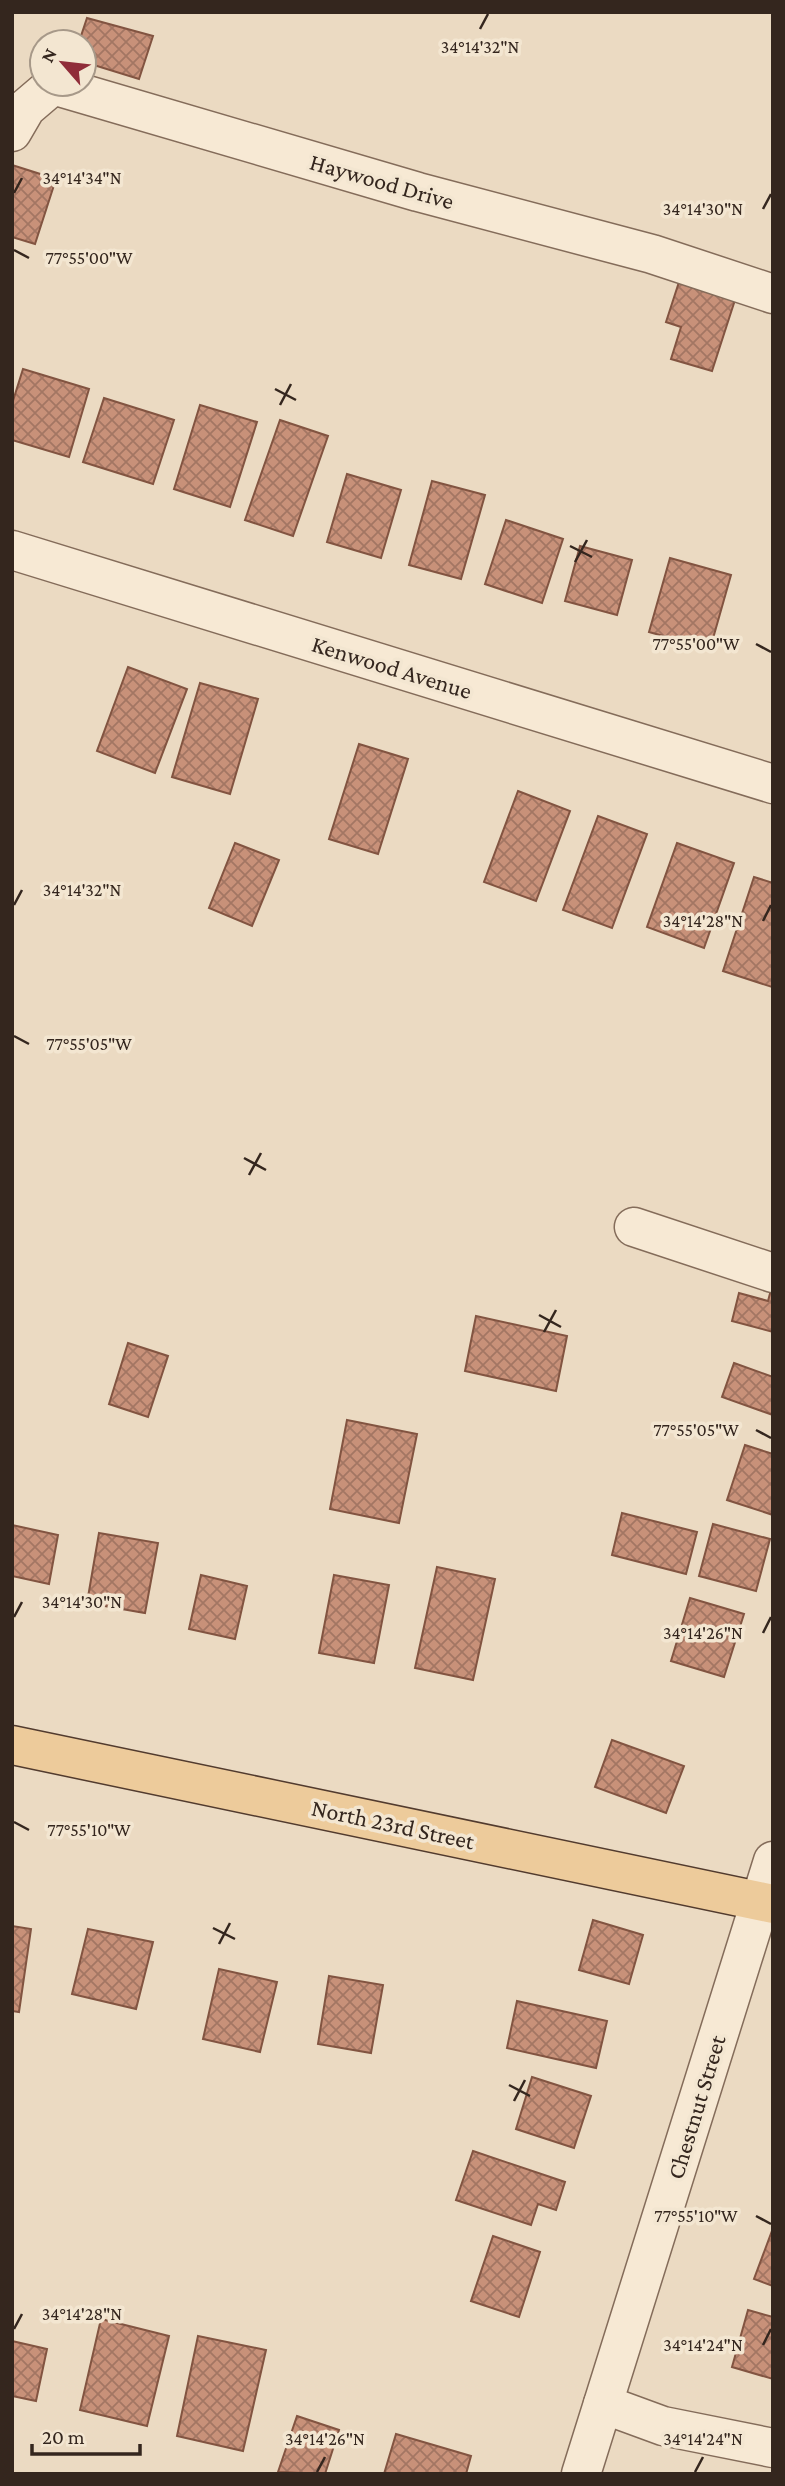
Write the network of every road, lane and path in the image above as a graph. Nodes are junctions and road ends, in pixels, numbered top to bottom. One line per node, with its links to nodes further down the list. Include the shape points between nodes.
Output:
1 (12, 132): 2 (street, Haywood Drive, via 26,108 53,85 418,192 652,254)
2 (773, 294)
3 (12, 550): 4 (street, Kenwood Avenue)
4 (773, 784)
5 (634, 1227): 6 (street)
6 (773, 1273)
7 (12, 1745): 9 (main road, North 23rd Street)
8 (773, 1861): 9 (street, Chestnut Street)
9 (767, 1902): 10 (street, Chestnut Street)
10 (603, 2404): 11 (street, via 663,2426); 12 (street, Chestnut Street)
11 (773, 2448)
12 (581, 2474)

